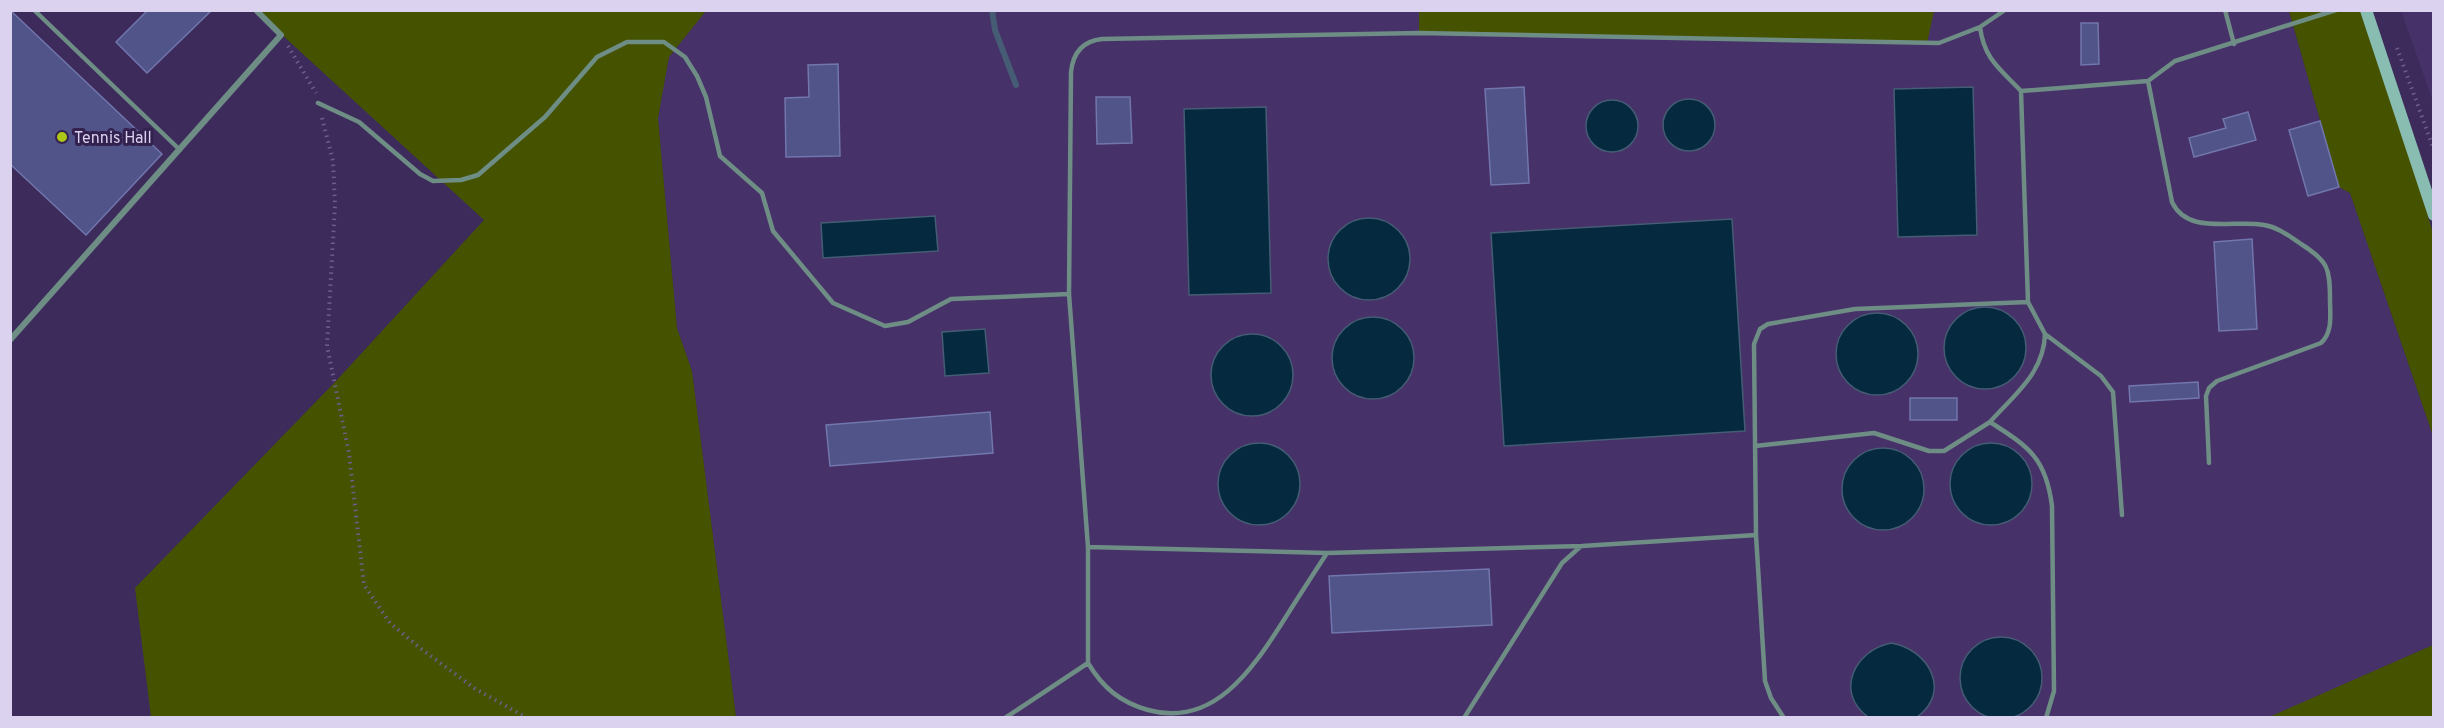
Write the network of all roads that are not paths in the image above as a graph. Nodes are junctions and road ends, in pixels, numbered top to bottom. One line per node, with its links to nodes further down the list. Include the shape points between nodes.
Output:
1 (33, 10): 12 (lane)
2 (256, 10): 12 (street, via 281,35)
3 (2005, 10): 7 (lane)
4 (2225, 10): 8 (lane)
5 (2336, 10): 8 (lane)
6 (2366, 10): 13 (street)
7 (1980, 27): 10 (lane, via 1989,58); 14 (lane, via 1939,43 1419,33 1093,40 1080,49 1071,72)
8 (2234, 44): 9 (lane, via 2175,61)
9 (2148, 81): 10 (lane); 20 (lane, via 2172,202 2180,214 2200,222 2272,227 2322,259 2330,277 2329,331 2321,343 2217,381 2209,388)
10 (2021, 91): 15 (lane)
11 (318, 104): 14 (lane, via 359,122 433,182 461,180 478,175 545,117 597,57 627,42 664,42 685,57 697,76 720,156 762,193 773,231 833,303 885,326 908,322 951,299)
12 (180, 150): 17 (street)
13 (2433, 215)
14 (1069, 294): 24 (lane)
15 (2028, 302): 16 (lane); 19 (lane, via 1855,309 1764,326 1754,344)
16 (2045, 334): 18 (lane, via 2044,354 2038,366); 21 (lane, via 2101,376 2114,392)
17 (10, 340)
18 (1990, 422): 19 (lane, via 1944,451 1929,451 1874,433); 30 (lane, via 2036,455 2049,482 2054,691)
19 (1755, 446): 22 (lane)
20 (2209, 463)
21 (2122, 515)
22 (1756, 535): 23 (lane); 29 (lane, via 1765,681)
23 (1582, 546): 25 (lane); 28 (lane, via 1562,563)
24 (1088, 547): 25 (lane); 26 (lane)
25 (1327, 553): 26 (lane, via 1248,671 1228,693 1209,705 1174,715 1144,709 1106,688)
26 (1088, 663): 27 (lane)
27 (1005, 717)
28 (1464, 717)
29 (1784, 717)
30 (2046, 717)

